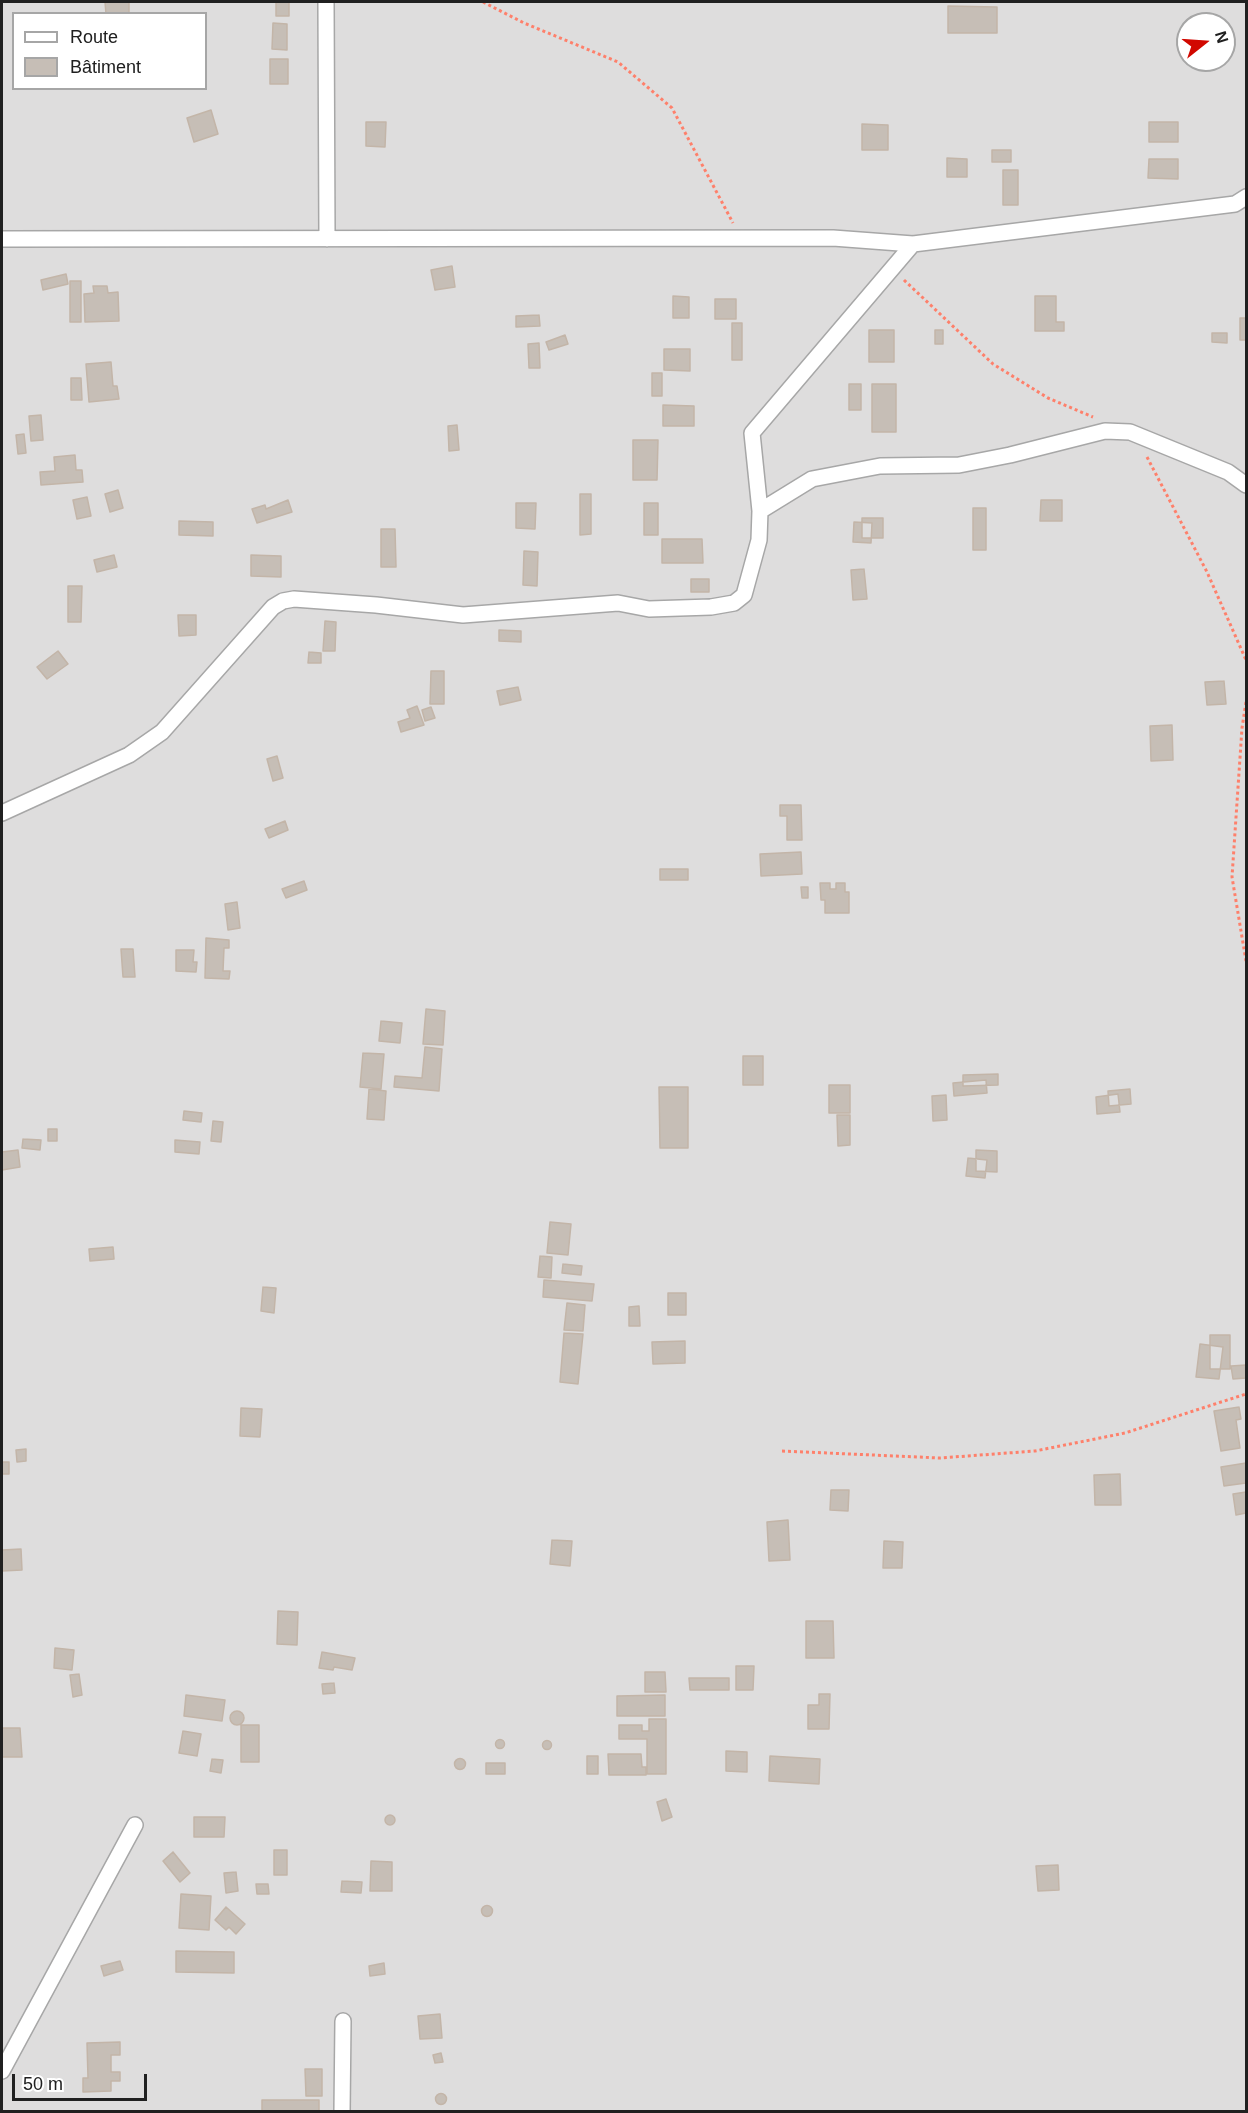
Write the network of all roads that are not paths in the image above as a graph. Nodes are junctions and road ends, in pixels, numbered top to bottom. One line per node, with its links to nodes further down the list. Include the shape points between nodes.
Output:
1 (326, 2): 4 (street)
2 (1246, 197): 5 (street, via 1235,204)
3 (2, 239): 4 (street)
4 (327, 239): 5 (street, via 833,238)
5 (914, 244): 7 (street, via 752,433)
6 (1246, 484): 7 (street, via 1228,472 1130,432 1105,431 958,465 880,466 812,479)
7 (760, 511): 8 (street, via 759,540 744,595 734,603 649,609 618,603 463,615 376,605 283,601 273,607 162,732 129,755)
8 (2, 813)
9 (135, 1825): 11 (street)
10 (343, 2022): 12 (street)
11 (2, 2071)
12 (342, 2112)

